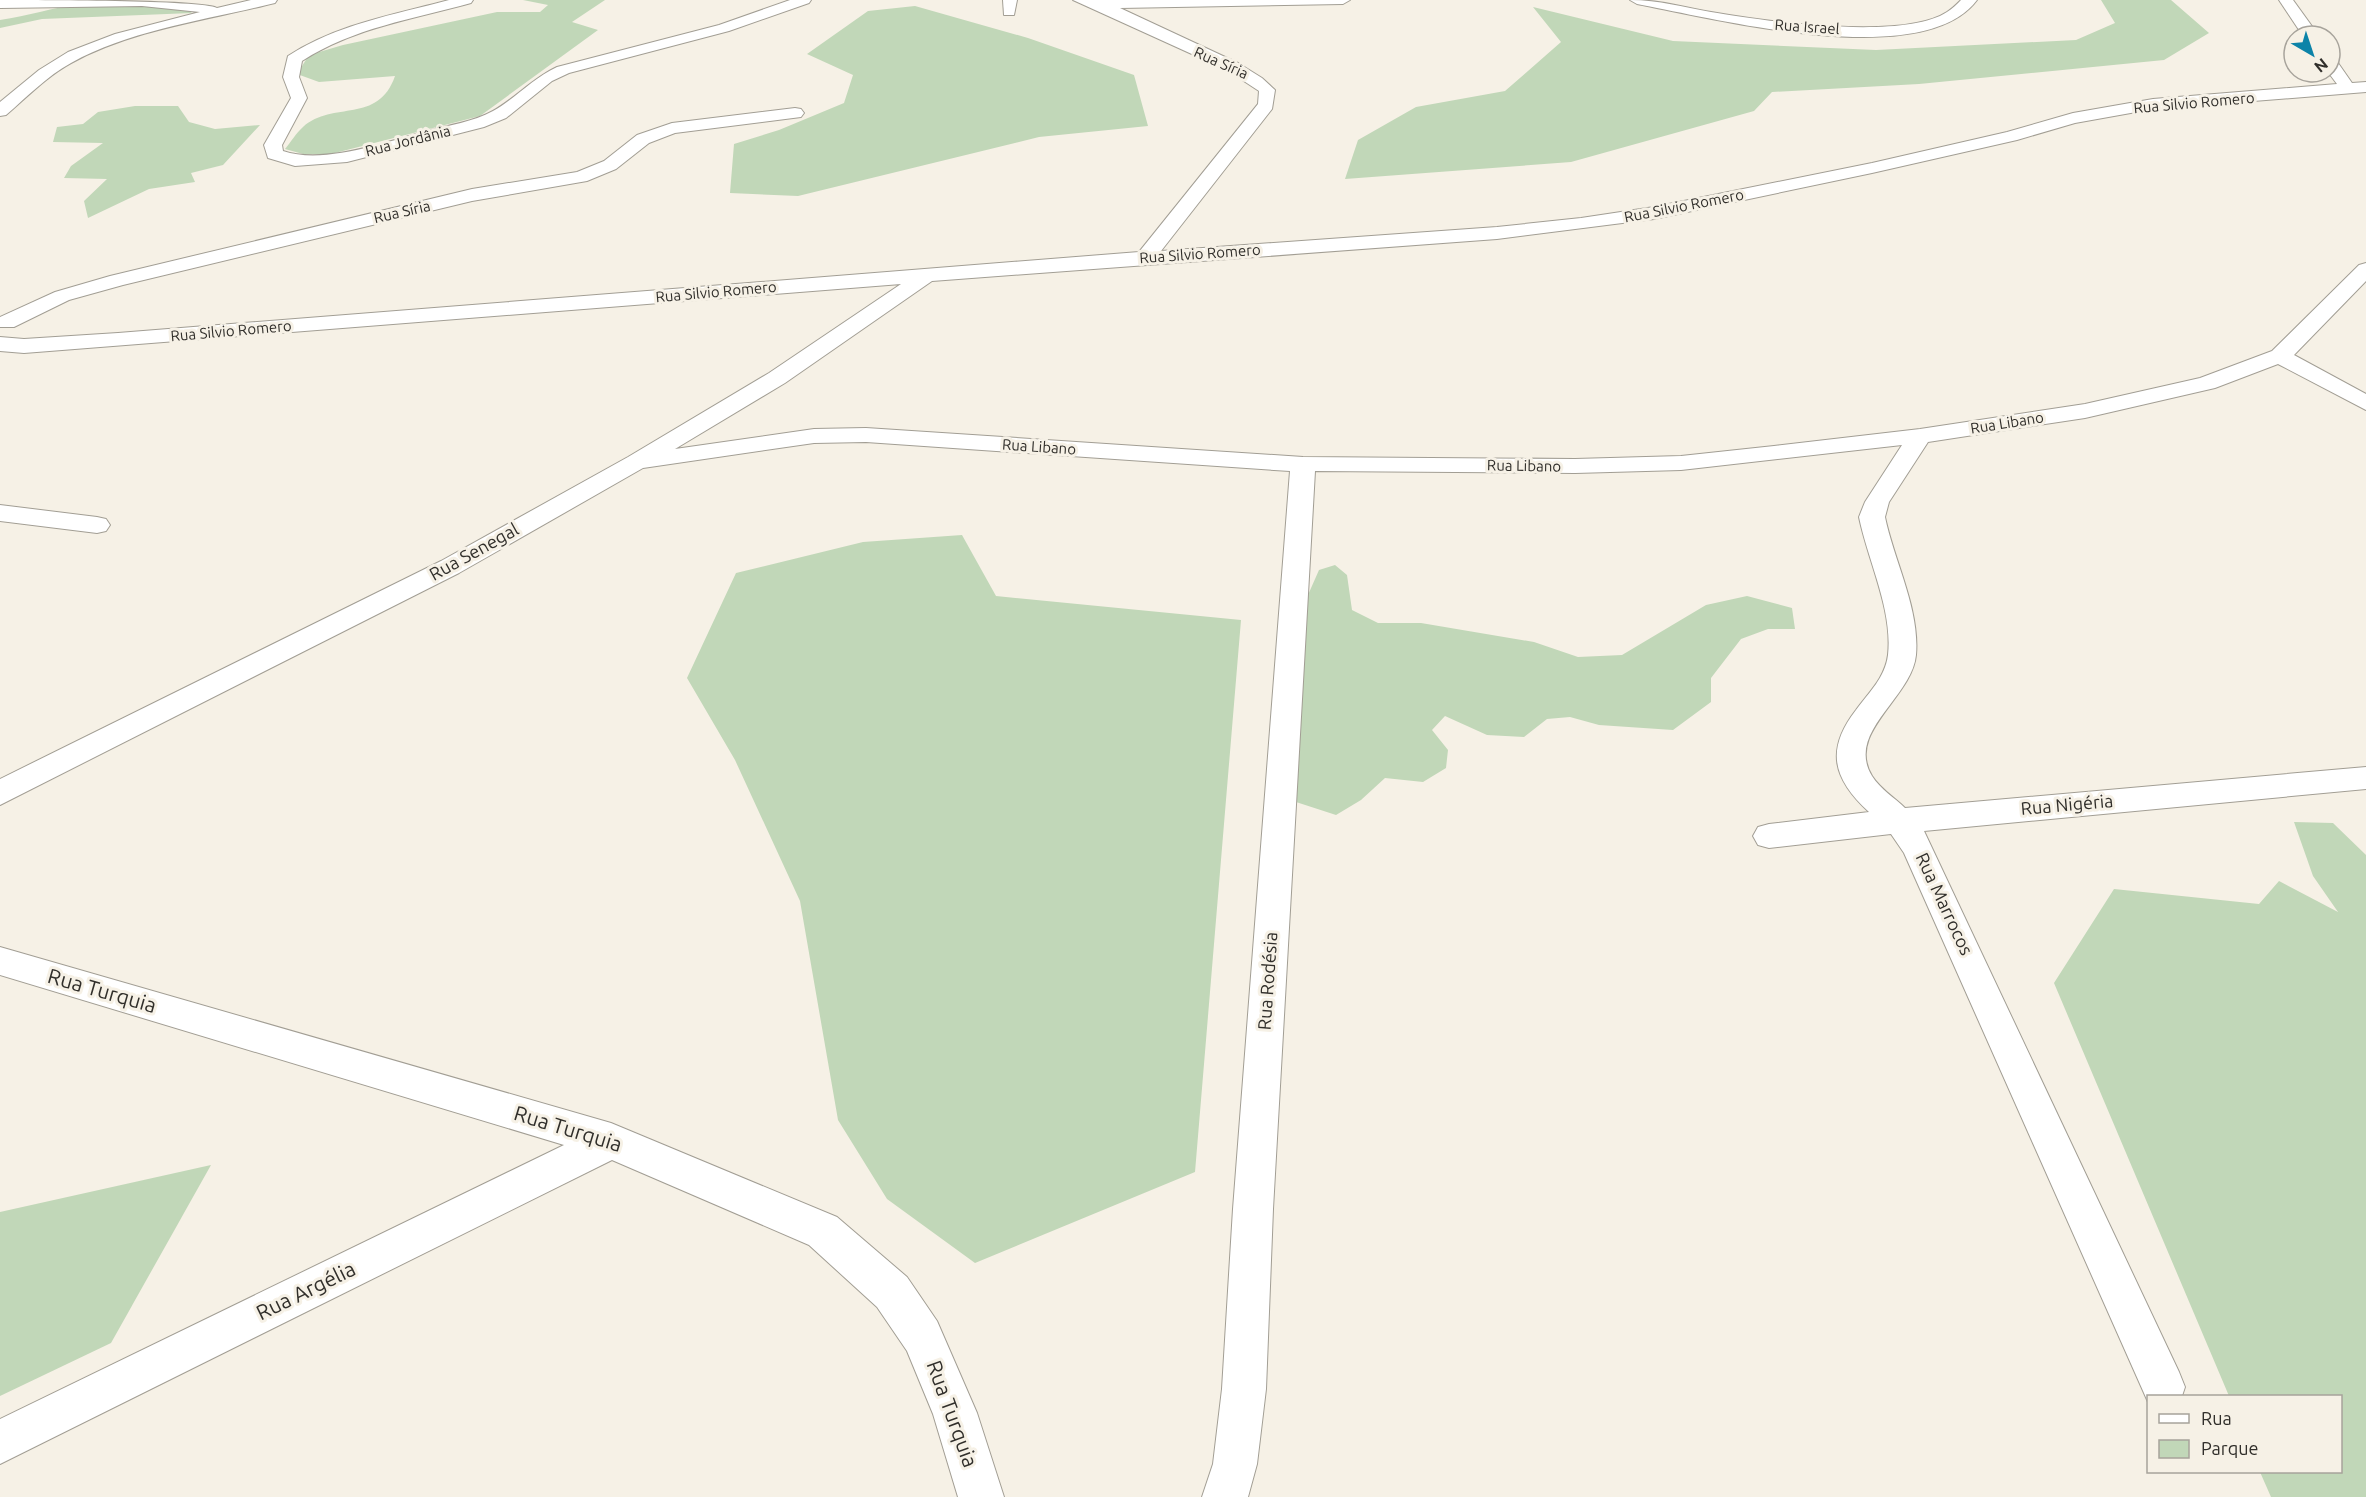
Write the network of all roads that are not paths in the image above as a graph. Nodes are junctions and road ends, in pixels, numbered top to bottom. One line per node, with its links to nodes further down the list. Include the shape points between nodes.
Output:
1 (270, 0): 11 (street)
2 (466, 0): 3 (street, Rua Jordânia, via 345,33 316,43 294,58 291,77 299,98 273,145 274,154 296,161 347,157 478,123 500,114 546,78 563,70 724,28)
3 (804, 0)
4 (1080, 0): 10 (street, Rua Síria)
5 (1343, 0): 10 (street)
6 (1637, 0): 7 (street, Rua Israel, via 1779,26 1871,31 1938,24 1960,12)
7 (1970, 0)
8 (2286, 0): 12 (street)
9 (0, 4): 11 (street, via 142,2)
10 (1101, 4): 17 (street, Rua Síria, via 1117,15 1232,66 1267,90 1266,105)
11 (225, 11): 15 (street, via 128,36 72,56)
12 (2303, 24)
13 (2342, 74): 14 (street)
14 (2357, 88): 17 (street, Rua Silvio Romero, via 2153,104 2073,118 1882,166 1616,220 1497,233)
15 (0, 111)
16 (795, 113): 20 (street, Rua Síria, via 672,128 643,139 610,165 581,177 472,195 117,280 62,296)
17 (1145, 258): 19 (street, Rua Silvio Romero)
18 (2366, 269): 23 (street, Rua Libano)
19 (927, 275): 22 (street, Rua Silvio Romero); 26 (street, Rua Senegal, via 777,378)
20 (3, 322): 22 (street)
21 (0, 344): 22 (street, Rua Silvio Romero)
22 (24, 346)
23 (2280, 356): 24 (street); 25 (street, Rua Libano, via 2207,383 2085,411)
24 (2366, 404)
25 (1920, 436): 27 (street, Rua Libano, via 1681,463); 32 (street, Rua Marrocos, via 1877,502 1872,517 1896,608 1902,655 1898,672 1855,731 1849,747 1860,783)
26 (637, 462): 27 (street, Rua Libano, via 814,436 866,435); 31 (street, Rua Senegal, via 450,567)
27 (1303, 464): 39 (street, Rua Rodésia, via 1244,1389 1235,1464)
28 (0, 513): 29 (street)
29 (97, 525)
30 (2366, 778): 32 (street, Rua Nigéria)
31 (0, 793)
32 (1899, 821): 33 (street, Rua Nigéria); 36 (street, Rua Marrocos, via 1933,878)
33 (1769, 836)
34 (0, 962): 35 (street, Rua Turquia)
35 (611, 1141): 37 (street, Rua Argélia); 38 (street, Rua Turquia, via 823,1231 892,1292 922,1336 956,1413)
36 (2164, 1387)
37 (0, 1442)
38 (981, 1497)
39 (1225, 1497)

